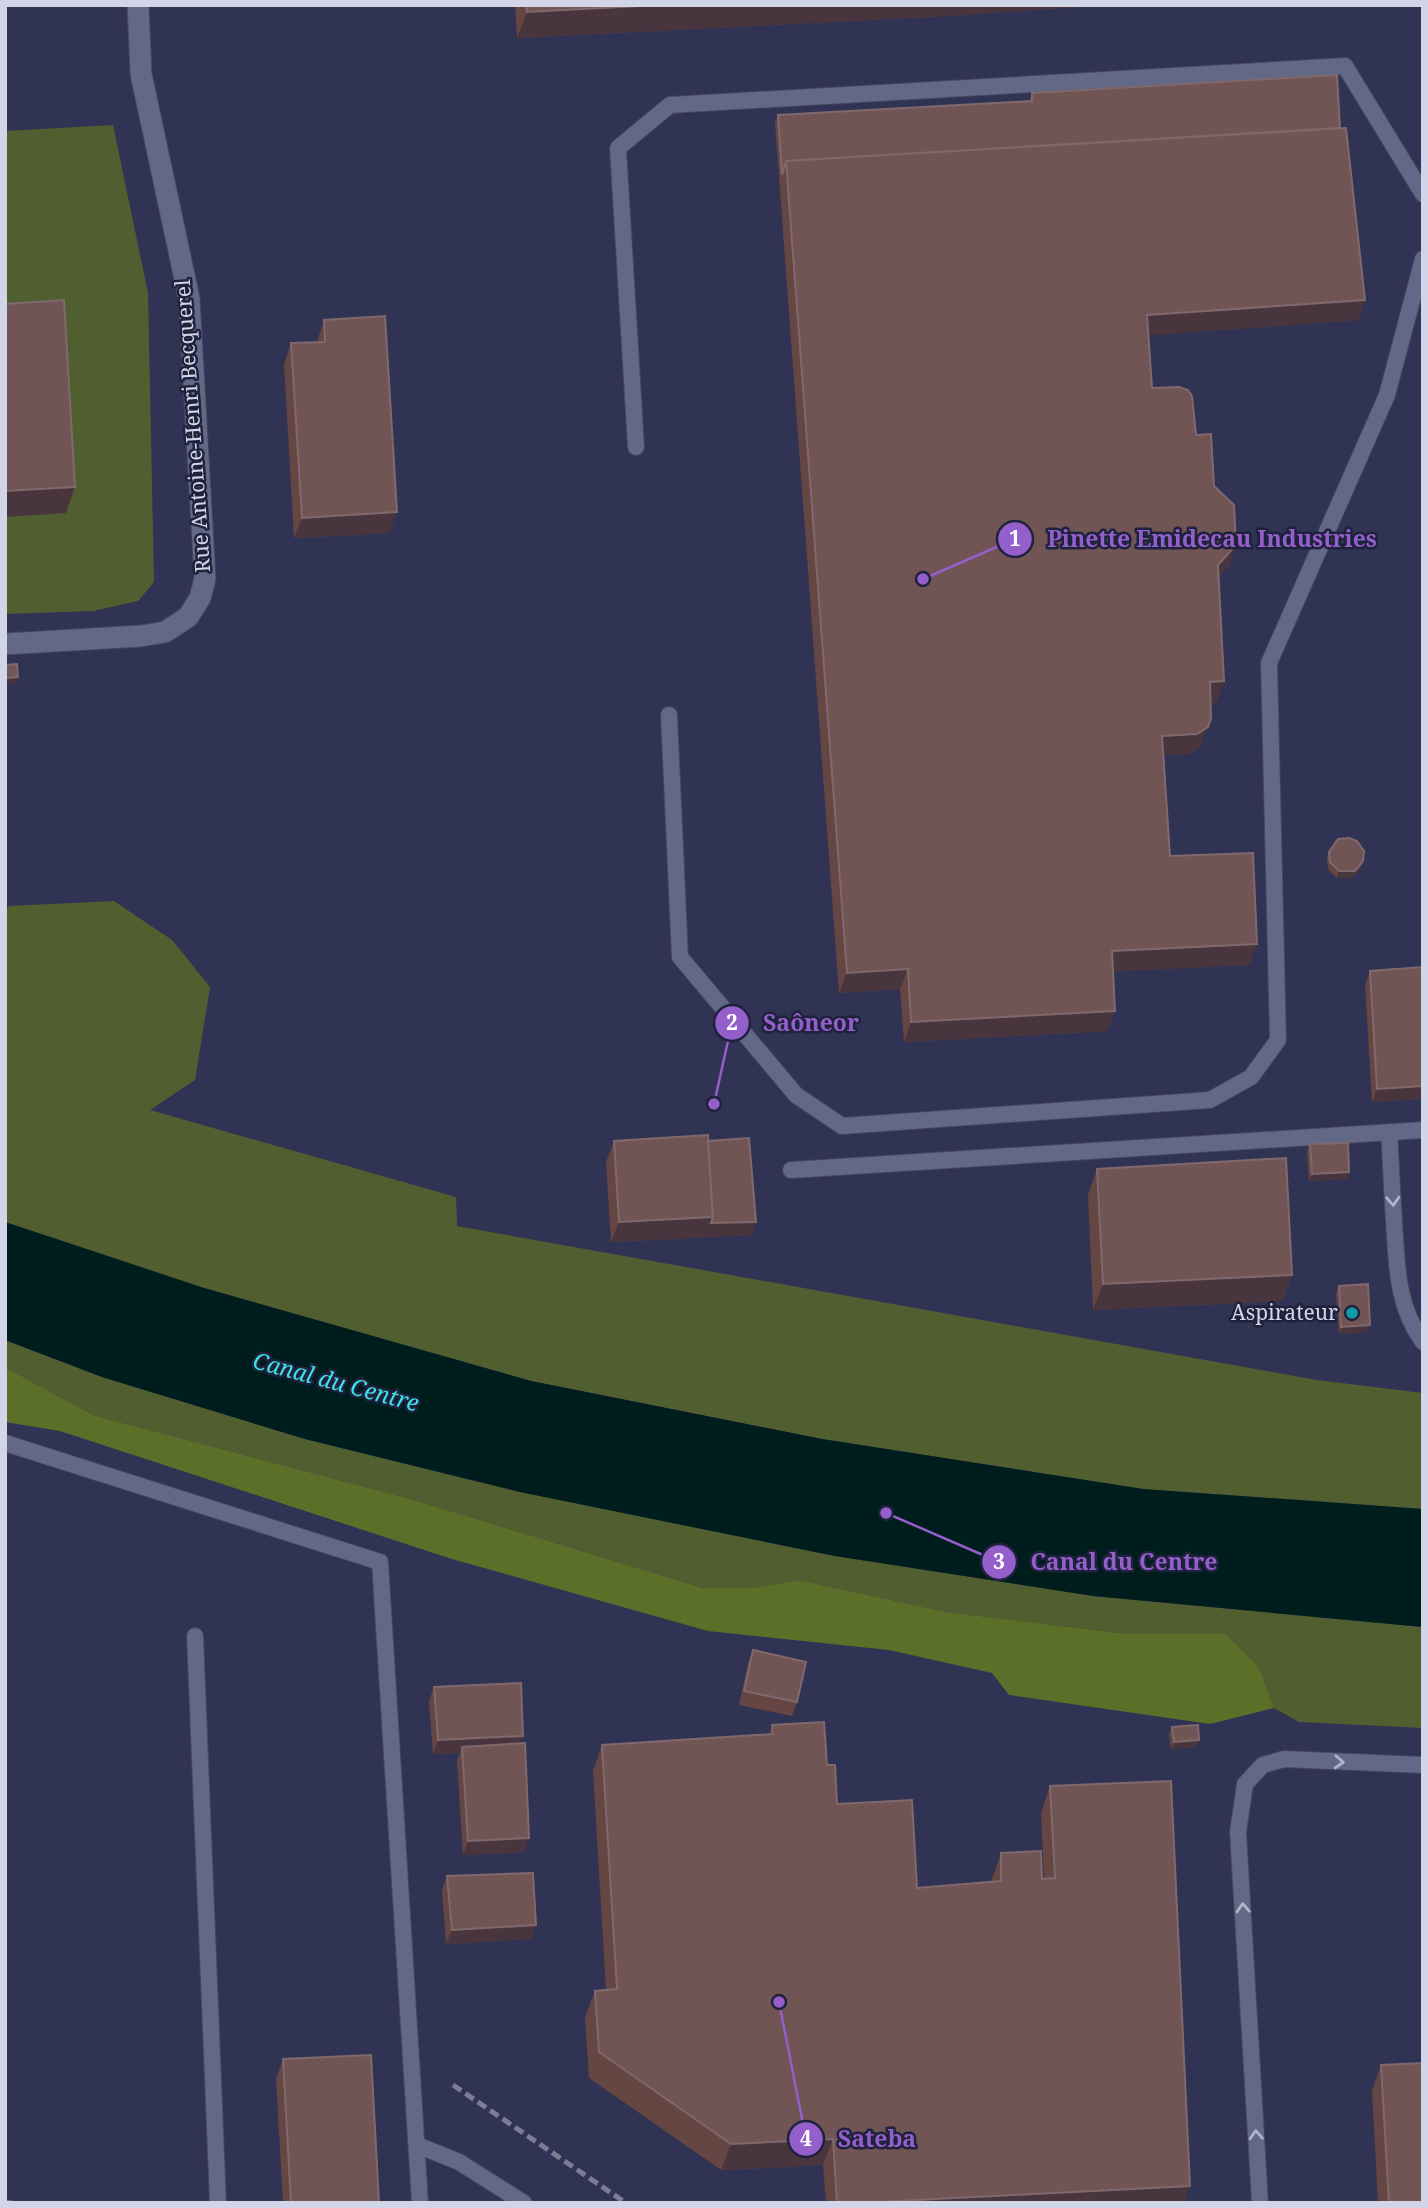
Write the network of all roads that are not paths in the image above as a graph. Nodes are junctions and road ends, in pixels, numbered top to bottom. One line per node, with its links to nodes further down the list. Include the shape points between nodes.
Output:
1 (138, 5): 5 (street, Rue Antoine-Henri Becquerel, via 141,75 189,298 205,579 188,617 165,632)
2 (1423, 194): 4 (lane, via 1345,66 670,105 618,148)
3 (1423, 259): 6 (lane, via 1387,396 1269,663 1278,1040 1251,1077 1210,1100 842,1126 796,1095 680,957)
4 (636, 447)
5 (5, 644)
6 (669, 716)
7 (1423, 1130): 8 (lane)
8 (1389, 1132): 9 (lane); 10 (lane, one-way to 10, via 1397,1279 1403,1305)
9 (791, 1170)
10 (1423, 1342)
11 (5, 1443): 14 (lane, via 380,1562)
12 (195, 1636): 15 (lane)
13 (1423, 1765): 18 (lane, one-way to 13, via 1238,1832 1245,1784 1263,1765 1284,1759)
14 (417, 2145): 16 (lane); 17 (lane, via 459,2162)
15 (218, 2203)
16 (420, 2203)
17 (524, 2203)
18 (1260, 2203)

